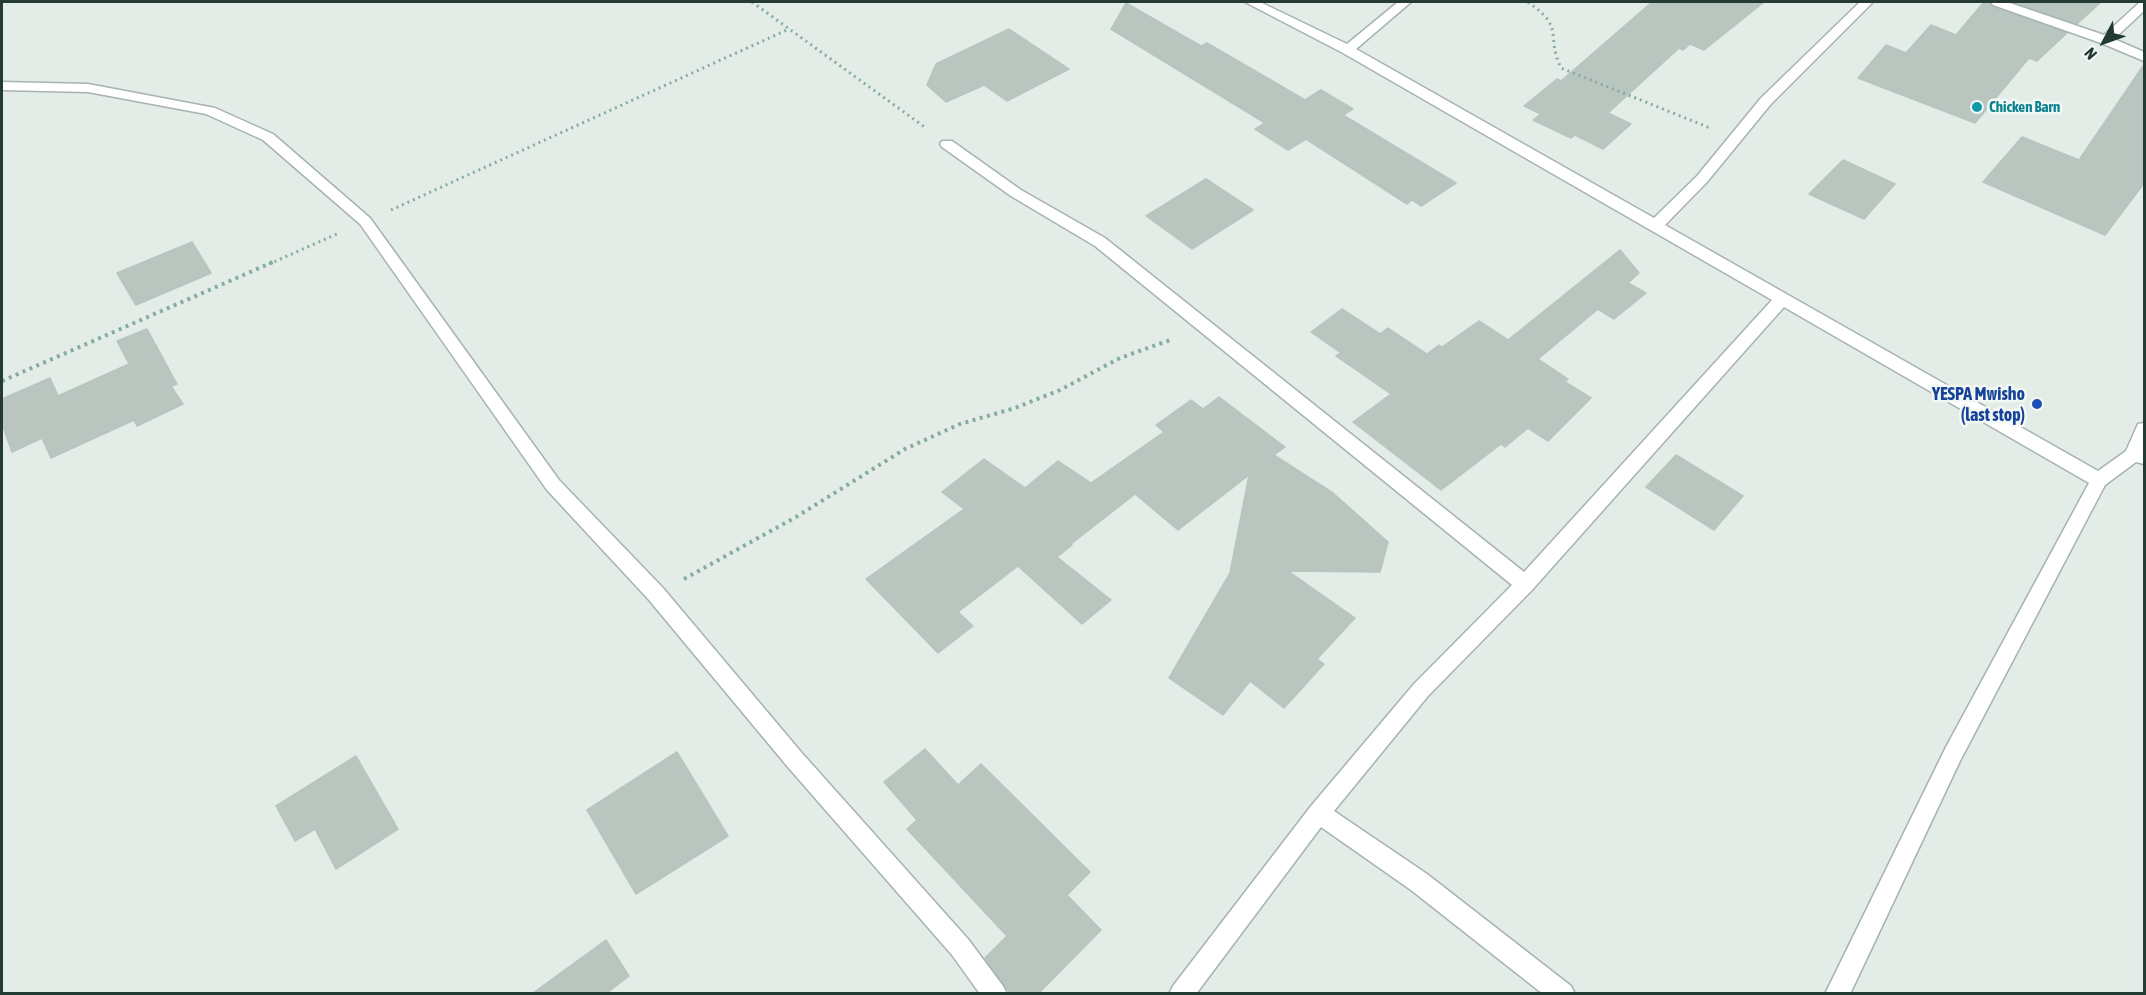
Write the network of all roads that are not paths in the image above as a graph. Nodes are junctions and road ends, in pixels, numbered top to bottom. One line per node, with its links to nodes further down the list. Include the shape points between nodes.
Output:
1 (1251, 2): 7 (street)
2 (1405, 2): 7 (street)
3 (1867, 2): 11 (street, via 1766,101 1702,179)
4 (1997, 2): 6 (street)
5 (2145, 5): 6 (street)
6 (2106, 40): 8 (street)
7 (1348, 50): 11 (street)
8 (2145, 57)
9 (2, 86): 18 (street, via 88,88 210,111 268,138 365,221 553,485 656,594 794,759 960,947)
10 (947, 144): 16 (street, via 1016,193 1100,242)
11 (1654, 226): 12 (street)
12 (1782, 299): 15 (street); 16 (street)
13 (2145, 429): 14 (street)
14 (2139, 456): 15 (street)
15 (2099, 480): 21 (street, via 1953,754)
16 (1525, 584): 17 (street, via 1421,690)
17 (1319, 813): 19 (street); 20 (street, via 1419,882)
18 (995, 993)
19 (1181, 993)
20 (1563, 993)
21 (1836, 993)

